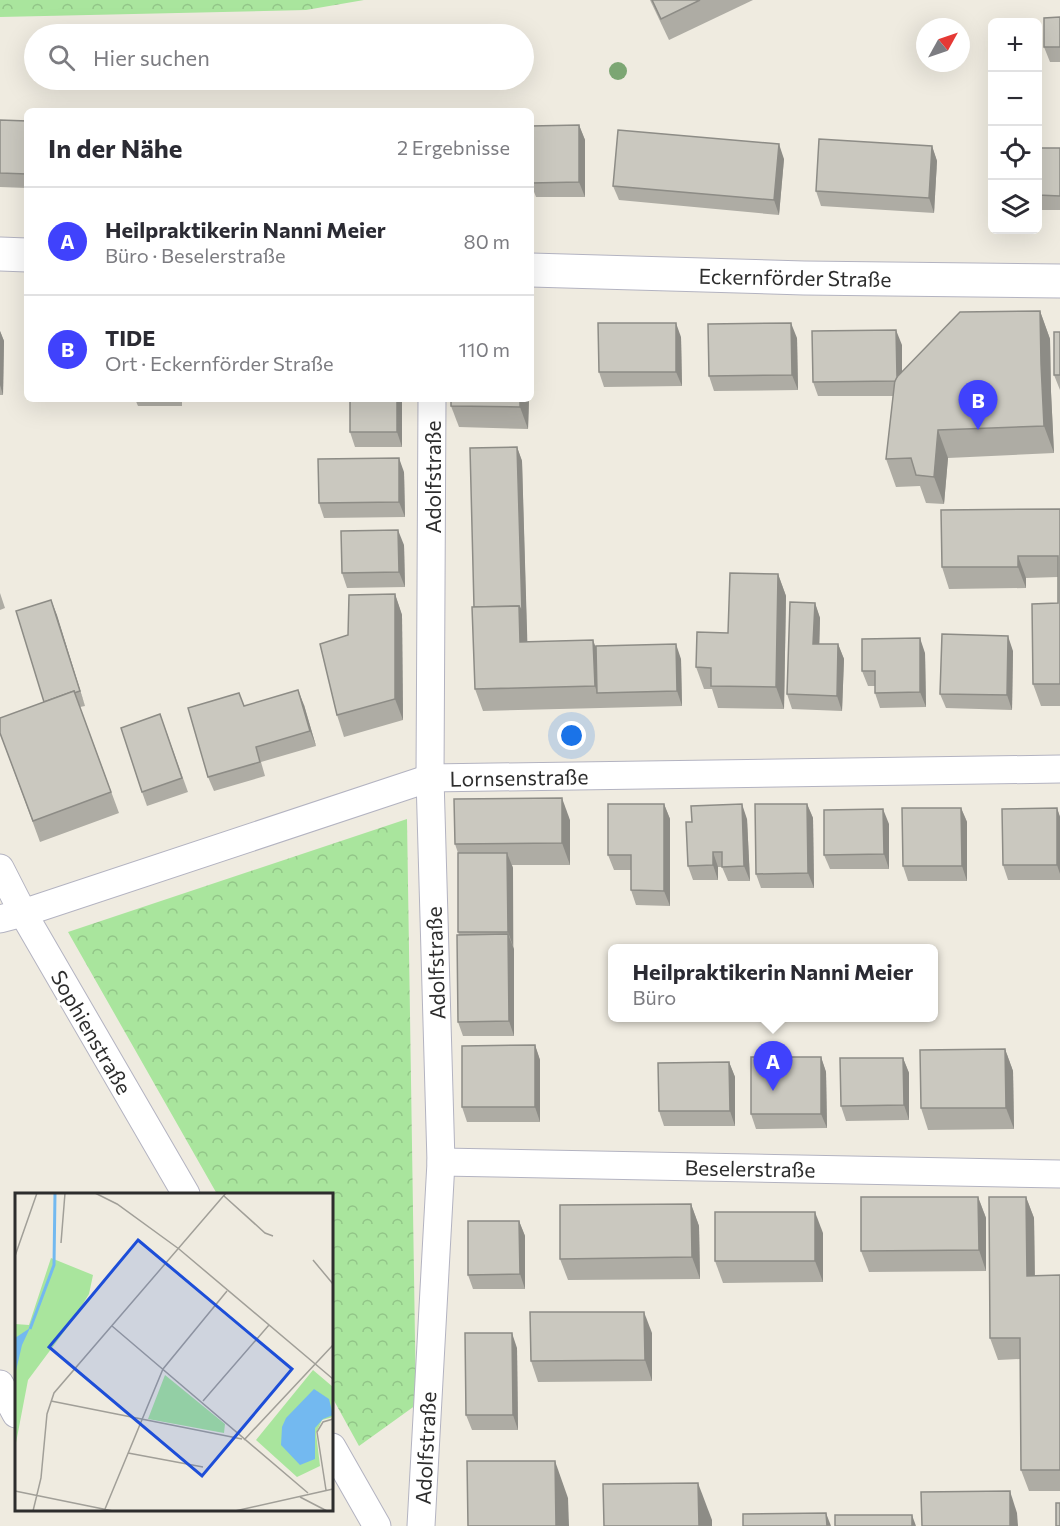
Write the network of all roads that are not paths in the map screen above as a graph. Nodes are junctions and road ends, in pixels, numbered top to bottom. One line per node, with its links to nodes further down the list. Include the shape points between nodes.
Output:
1 (0, 254): 2 (street)
2 (24, 255)
3 (534, 270): 4 (street, Eckernförder Straße)
4 (1060, 281)
5 (432, 402): 7 (street, Adolfstraße)
6 (1060, 769): 7 (street, Lornsenstraße)
7 (430, 778): 9 (street, Lornsenstraße); 10 (street, Adolfstraße)
8 (0, 868): 9 (street, Sophienstraße)
9 (12, 916): 12 (street, Sophienstraße)
10 (441, 1162): 11 (street, Beselerstraße); 17 (street, Adolfstraße)
11 (1060, 1174)
12 (185, 1193)
13 (0, 1384): 14 (street)
14 (15, 1412)
15 (333, 1449): 16 (street)
16 (377, 1526)
17 (421, 1526)

